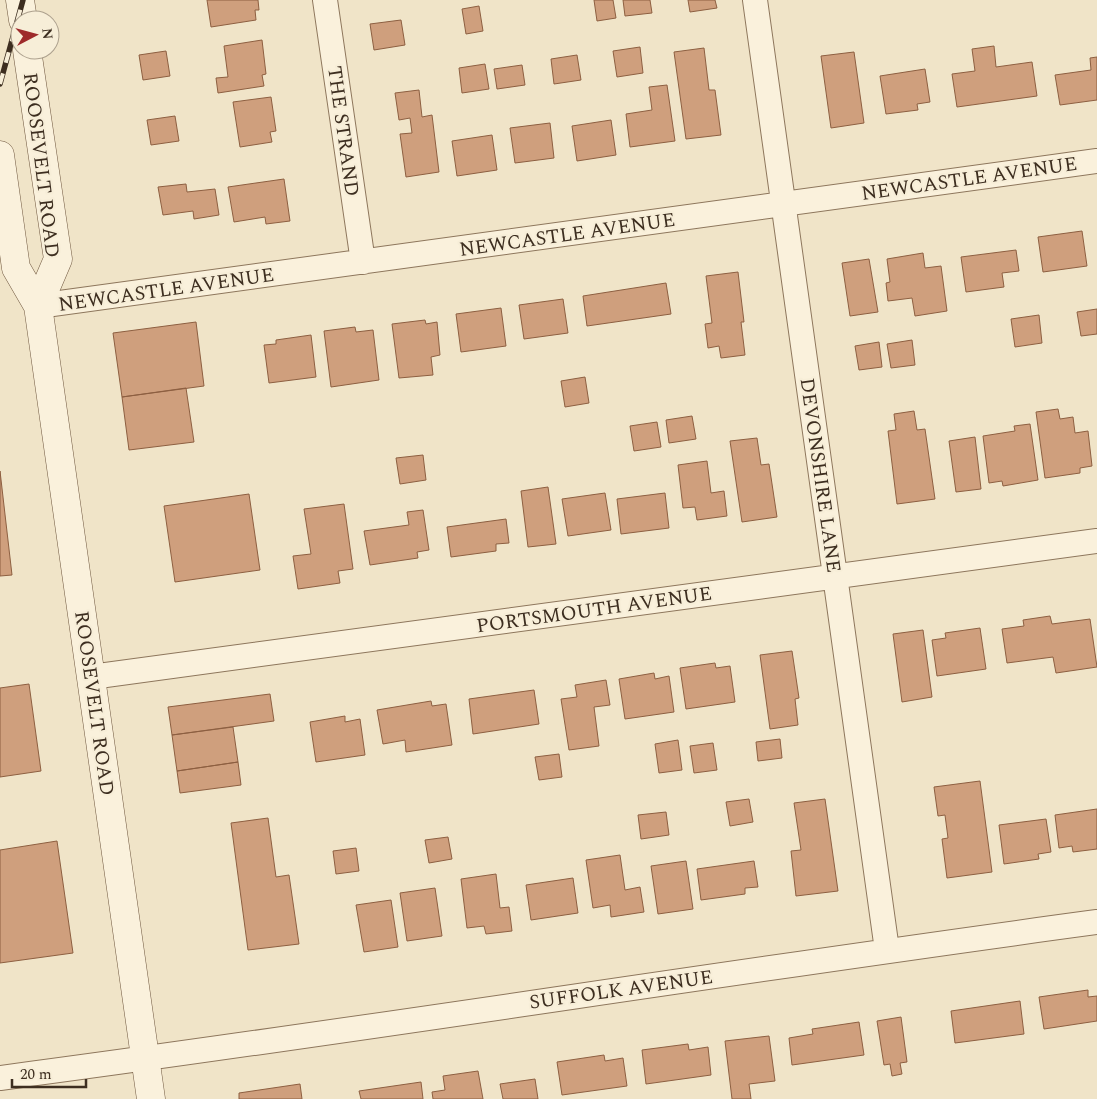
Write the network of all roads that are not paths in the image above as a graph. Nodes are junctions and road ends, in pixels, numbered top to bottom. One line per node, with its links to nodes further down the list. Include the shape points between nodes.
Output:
1 (325, 0): 7 (street, THE STRAND)
2 (755, 0): 6 (street, DEVONSHIRE LANE)
3 (28, 60): 8 (main road, ROOSEVELT ROAD, via 58,259)
4 (0, 155): 8 (main road, ROOSEVELT ROAD, via 16,268)
5 (1097, 161): 6 (street, NEWCASTLE AVENUE)
6 (785, 204): 7 (street, NEWCASTLE AVENUE); 10 (street, DEVONSHIRE LANE)
7 (363, 262): 8 (street, NEWCASTLE AVENUE)
8 (38, 306): 11 (main road, ROOSEVELT ROAD)
9 (1097, 541): 10 (street, PORTSMOUTH AVENUE)
10 (834, 576): 11 (street, PORTSMOUTH AVENUE); 13 (street, DEVONSHIRE LANE)
11 (91, 677): 14 (main road, ROOSEVELT ROAD)
12 (1097, 922): 13 (street, SUFFOLK AVENUE)
13 (887, 950): 14 (street, SUFFOLK AVENUE)
14 (145, 1059): 15 (street, SUFFOLK AVENUE); 16 (main road, ROOSEVELT ROAD)
15 (0, 1078)
16 (151, 1099)

